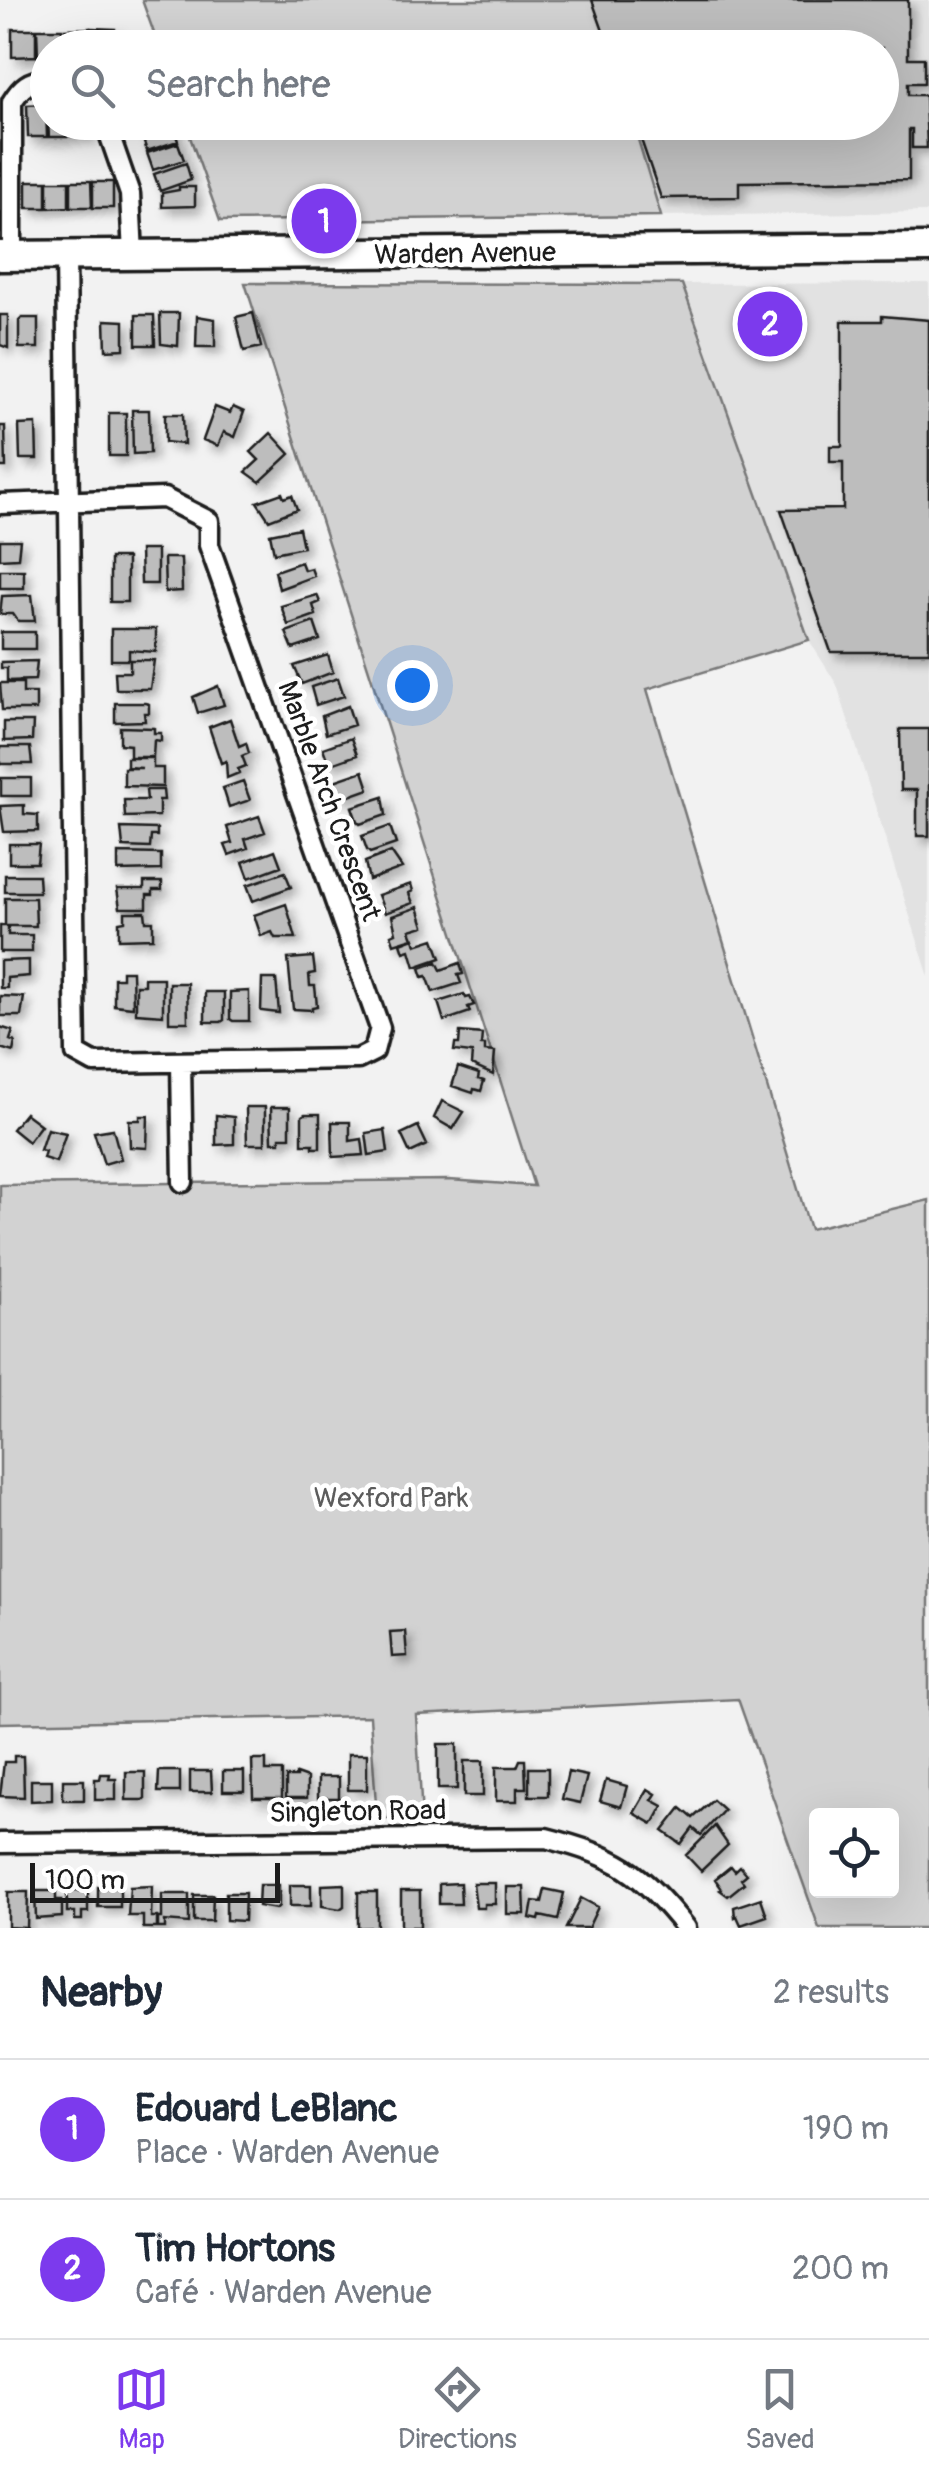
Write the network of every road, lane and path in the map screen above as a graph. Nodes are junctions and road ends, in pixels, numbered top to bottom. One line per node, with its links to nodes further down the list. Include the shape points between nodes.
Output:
1 (30, 83): 6 (street, via 12,102)
2 (110, 140): 5 (street, via 130,194)
3 (929, 248): 5 (main road, Warden Avenue)
4 (66, 255): 5 (main road, Warden Avenue); 6 (main road, Warden Avenue); 7 (street, Marble Arch Crescent)
5 (133, 255)
6 (6, 256)
7 (69, 503): 8 (street); 9 (street, Marble Arch Crescent, via 76,1053 94,1062); 9 (street, Marble Arch Crescent, via 164,498 208,522 209,546 380,1028 374,1051 358,1059)
8 (0, 504)
9 (182, 1063): 10 (street)
10 (183, 1182)
11 (0, 1843): 12 (street, Singleton Road, via 546,1838 621,1864 654,1888)
12 (686, 1928)

